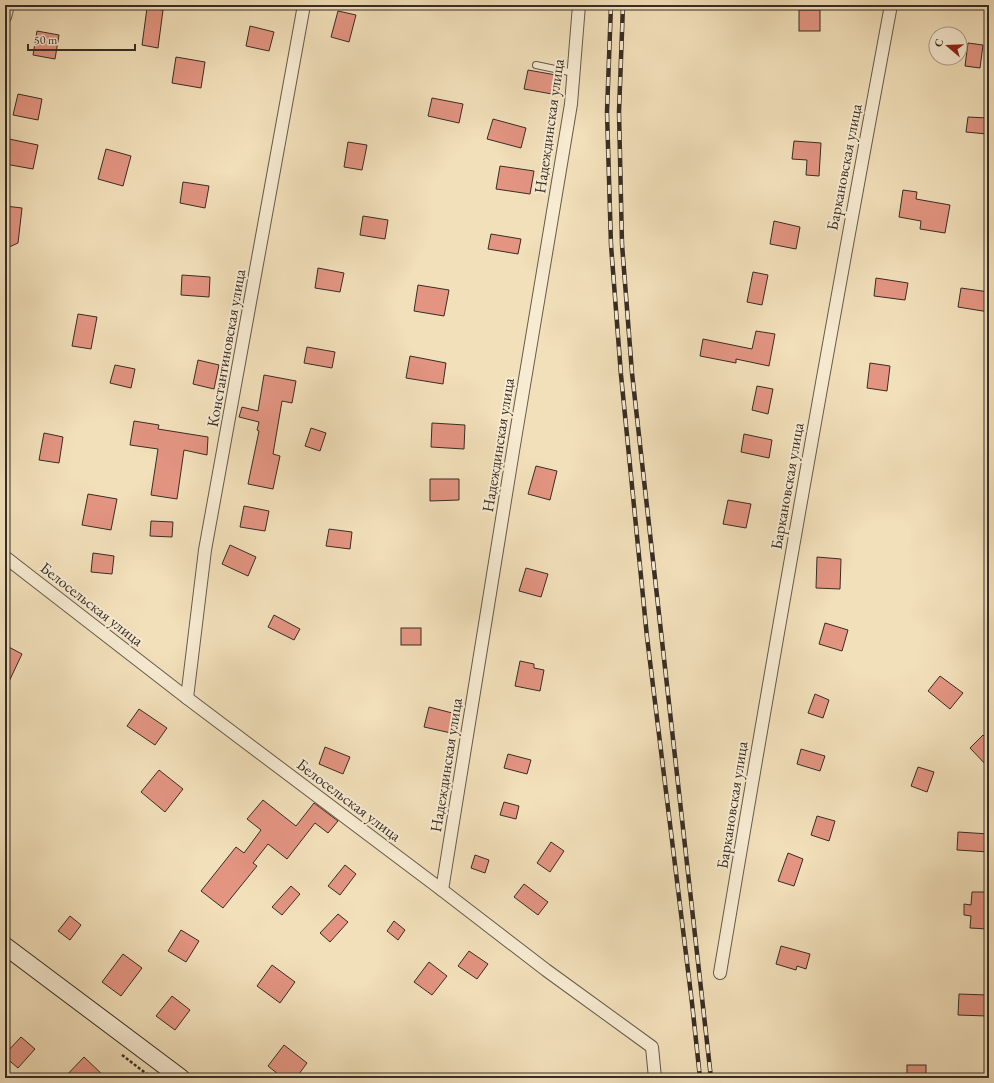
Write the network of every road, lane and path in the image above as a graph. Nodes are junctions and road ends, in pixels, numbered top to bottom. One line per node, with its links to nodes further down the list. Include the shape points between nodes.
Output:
1 (8, 5): 5 (street)
2 (304, 5): 9 (street, Константиновская улица, via 205,550)
3 (579, 5): 7 (street, Надеждинская улица)
4 (891, 5): 12 (street, Баркановская улица, via 851,216)
5 (5, 17)
6 (536, 65): 7 (lane)
7 (574, 73): 10 (street, Надеждинская улица)
8 (5, 557): 9 (street, Белосельская улица)
9 (187, 698): 10 (street, Белосельская улица)
10 (442, 890): 14 (street, Белосельская улица, via 652,1047)
11 (5, 946): 13 (street)
12 (720, 973)
13 (181, 1078)
14 (655, 1078)

